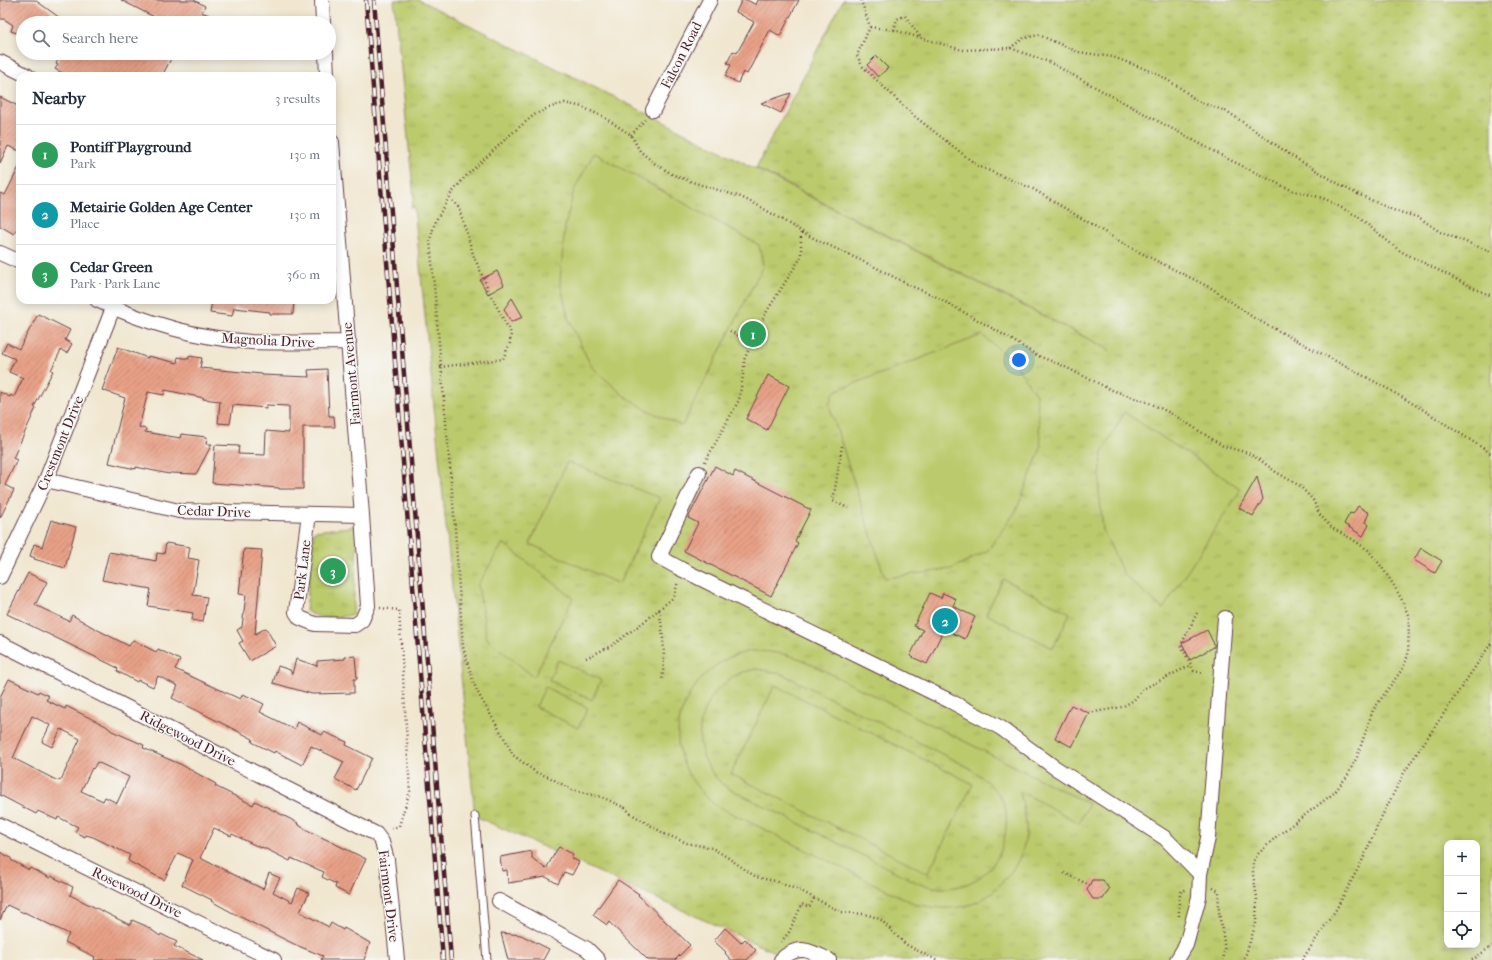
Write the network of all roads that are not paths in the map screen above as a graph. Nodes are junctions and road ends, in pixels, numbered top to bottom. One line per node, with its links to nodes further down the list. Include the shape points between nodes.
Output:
1 (322, 0): 3 (street)
2 (710, 0): 8 (street, Falcon Road)
3 (323, 16)
4 (326, 60): 7 (street)
5 (0, 62): 6 (street)
6 (20, 72)
7 (327, 72)
8 (653, 110)
9 (336, 204): 14 (street, Fairmont Avenue)
10 (0, 253): 11 (street)
11 (16, 260)
12 (106, 304): 13 (street, Magnolia Drive)
13 (113, 308): 14 (street, Magnolia Drive, via 176,330 224,339 251,342); 16 (street, Crestmont Drive)
14 (349, 342): 18 (street, Fairmont Avenue)
15 (700, 473): 26 (street, via 659,557 1001,728 1054,767 1165,838)
16 (46, 480): 17 (street, Cedar Drive, via 179,511); 19 (street, Crestmont Drive)
17 (309, 514): 18 (street, Cedar Drive); 20 (street, Park Lane, via 296,612 300,618 315,624 355,625 362,620)
18 (362, 515): 20 (street, Fairmont Avenue)
19 (0, 577)
20 (368, 606)
21 (1225, 618): 26 (street, via 1208,838)
22 (0, 643): 25 (street, Ridgewood Drive)
23 (475, 816): 31 (lane)
24 (0, 825): 29 (street, Rosewood Drive)
25 (376, 834): 30 (street, Fairmont Drive, via 382,842 388,860)
26 (1200, 874): 34 (street, via 1199,897 1186,944)
27 (499, 901): 32 (street, via 587,949)
28 (783, 958): 33 (street, via 802,949)
29 (274, 960)
30 (397, 960)
31 (487, 960)
32 (598, 960)
33 (829, 960)
34 (1177, 960)

